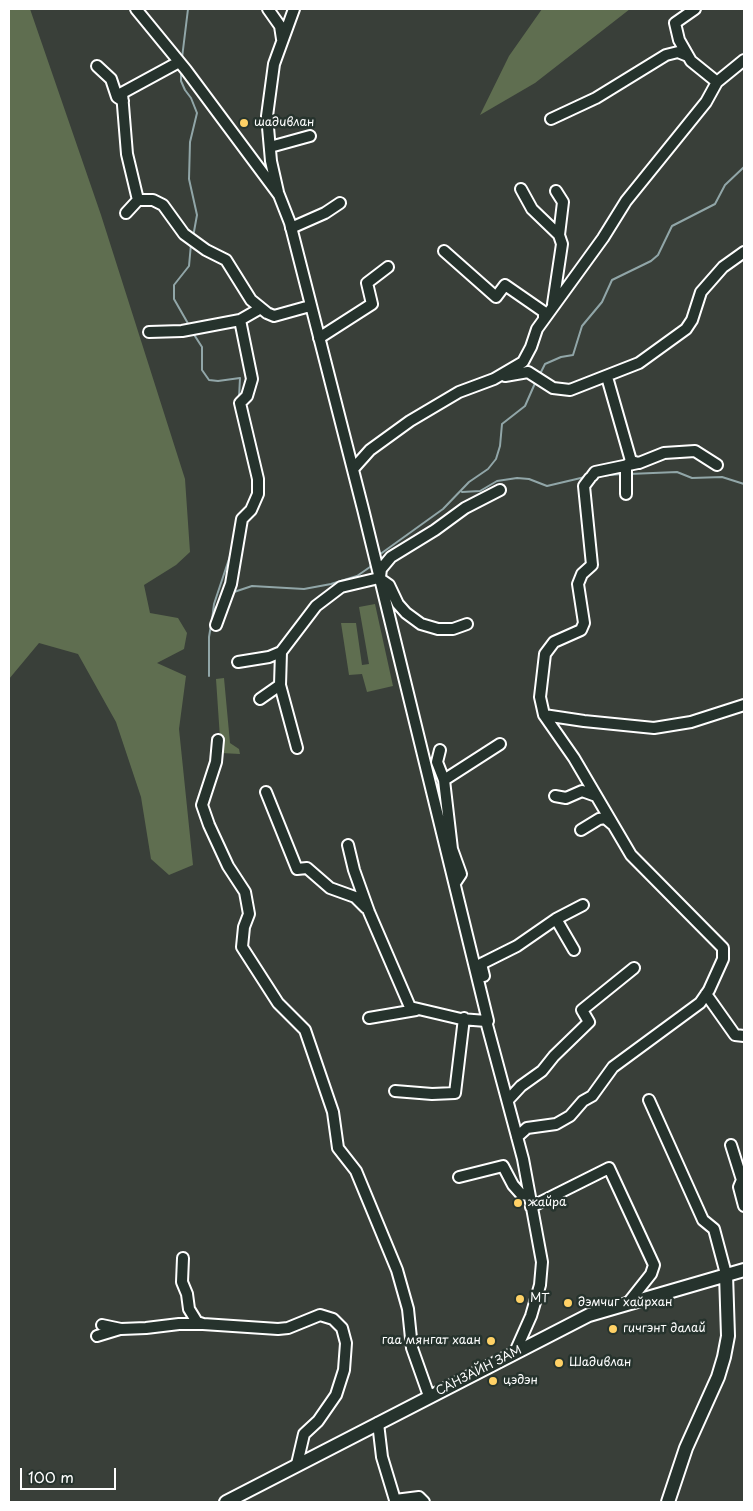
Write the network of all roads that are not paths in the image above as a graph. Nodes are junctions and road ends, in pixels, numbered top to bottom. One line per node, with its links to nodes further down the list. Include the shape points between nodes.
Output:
1 (136, 9): 8 (street)
2 (268, 9): 5 (street, via 280,26)
3 (294, 9): 5 (street)
4 (695, 9): 6 (street, via 675,23 679,40)
5 (282, 40): 14 (street, via 274,64 267,116)
6 (688, 56): 10 (street); 12 (street, via 678,52 666,55 596,98)
7 (744, 60): 10 (street)
8 (179, 62): 11 (street, via 126,89 122,93); 17 (street)
9 (97, 66): 11 (street, via 111,79 118,97)
10 (717, 82): 27 (street, via 706,102 626,200)
11 (123, 100): 18 (street, via 127,154)
12 (551, 119)
13 (310, 136): 14 (street)
14 (270, 147): 17 (street)
15 (521, 189): 22 (street, via 532,209)
16 (556, 191): 22 (street, via 562,202)
17 (279, 195): 21 (street)
18 (138, 200): 20 (street); 28 (street, via 153,200 164,205 184,234 226,260 252,300)
19 (340, 203): 21 (street)
20 (126, 213)
21 (291, 228): 26 (street)
22 (559, 235): 27 (street, via 562,244)
23 (444, 251): 29 (street, via 496,297 505,285 544,312)
24 (744, 252): 33 (street, via 723,267 700,292 692,320 686,328 639,363)
25 (388, 267): 32 (street, via 367,283 372,304)
26 (310, 306): 28 (street, via 274,316); 32 (street)
27 (553, 307): 29 (street)
28 (261, 308): 30 (street)
29 (544, 319): 34 (street, via 522,362)
30 (240, 320): 31 (street, via 175,332); 42 (street, via 252,379 247,396 240,403 258,479 258,494 251,510 242,519 231,584)
31 (149, 332)
32 (319, 338): 37 (street)
33 (607, 377): 34 (street, via 570,390 540,382 528,372); 35 (street)
34 (494, 379): 37 (street, via 459,392 410,421 370,450)
35 (632, 463): 36 (street, via 664,453 695,451); 39 (street); 48 (street, via 595,472 584,486 592,565 582,574 578,584 584,623 581,630 554,642 545,654 540,697)
36 (717, 465)
37 (353, 469): 40 (street)
38 (500, 490): 40 (street, via 465,508 391,557)
39 (626, 494)
40 (380, 578): 41 (street, via 389,585 406,613 421,624 438,629 453,629); 43 (street, via 341,588 316,606); 60 (street)
41 (467, 624)
42 (216, 625)
43 (281, 652): 44 (street); 45 (street)
44 (238, 662)
45 (280, 685): 46 (street); 51 (street)
46 (260, 699)
47 (744, 705): 48 (street, via 691,722 654,728)
48 (544, 715): 56 (street)
49 (218, 740): 90 (street, via 216,762 202,805 228,866 245,892 249,914 242,947 278,1003 305,1030 333,1112 338,1148 356,1171 397,1270 408,1309 412,1348)
50 (500, 744): 53 (street)
51 (297, 748)
52 (440, 750): 53 (street, via 437,762)
53 (444, 780): 60 (street, via 452,850 461,874)
54 (266, 792): 62 (street, via 297,869 307,868 330,888 355,897)
55 (555, 796): 56 (street, via 566,798 582,791)
56 (596, 796): 57 (street)
57 (613, 825): 58 (street, via 605,818); 66 (street, via 631,855 723,948 723,958)
58 (581, 830)
59 (348, 845): 62 (street)
60 (455, 883): 70 (street)
61 (583, 905): 63 (street)
62 (369, 912): 67 (street, via 410,1007)
63 (556, 919): 64 (street); 70 (street, via 517,946 481,964 492,1015)
64 (574, 950)
65 (634, 968): 73 (street, via 582,1010 589,1022 542,1071)
66 (706, 994): 71 (street, via 735,1035); 75 (street, via 700,1003 613,1068 592,1096 570,1116 556,1124 527,1128)
67 (416, 1010): 68 (street); 69 (street)
68 (368, 1018)
69 (464, 1018): 70 (street); 72 (street, via 455,1093)
70 (487, 1021): 73 (street)
71 (744, 1036)
72 (395, 1091)
73 (508, 1100): 75 (street)
74 (649, 1100): 83 (street, via 703,1220 714,1229)
75 (517, 1137): 78 (street)
76 (731, 1145): 79 (street, via 742,1180 740,1191)
77 (459, 1177): 78 (street, via 503,1166 521,1194)
78 (529, 1195): 80 (street)
79 (744, 1206)
80 (532, 1207): 84 (street, via 609,1168 654,1265); 89 (street, via 542,1262 540,1285 531,1316)
81 (183, 1258): 85 (street, via 182,1282 189,1309 197,1322)
82 (744, 1270): 83 (main road, САНЗАЙН ЗАМ)
83 (726, 1274): 84 (main road, САНЗАЙН ЗАМ); 95 (main road, via 728,1336 724,1357 686,1448)
84 (628, 1303): 89 (main road, САНЗАЙН ЗАМ, via 589,1315)
85 (203, 1324): 87 (street); 92 (street, via 278,1329 320,1315 334,1319 342,1328 346,1343 344,1370 336,1395 318,1422 304,1434)
86 (102, 1325): 87 (street)
87 (121, 1329): 88 (street)
88 (97, 1336)
89 (514, 1352): 90 (main road, САНЗАЙН ЗАМ)
90 (429, 1396): 91 (main road, САНЗАЙН ЗАМ)
91 (378, 1423): 92 (main road, САНЗАЙН ЗАМ); 94 (street, via 382,1457 394,1500 418,1497)
92 (297, 1464): 93 (main road, САНЗАЙН ЗАМ)
93 (226, 1502)
94 (424, 1502)
95 (668, 1502)

